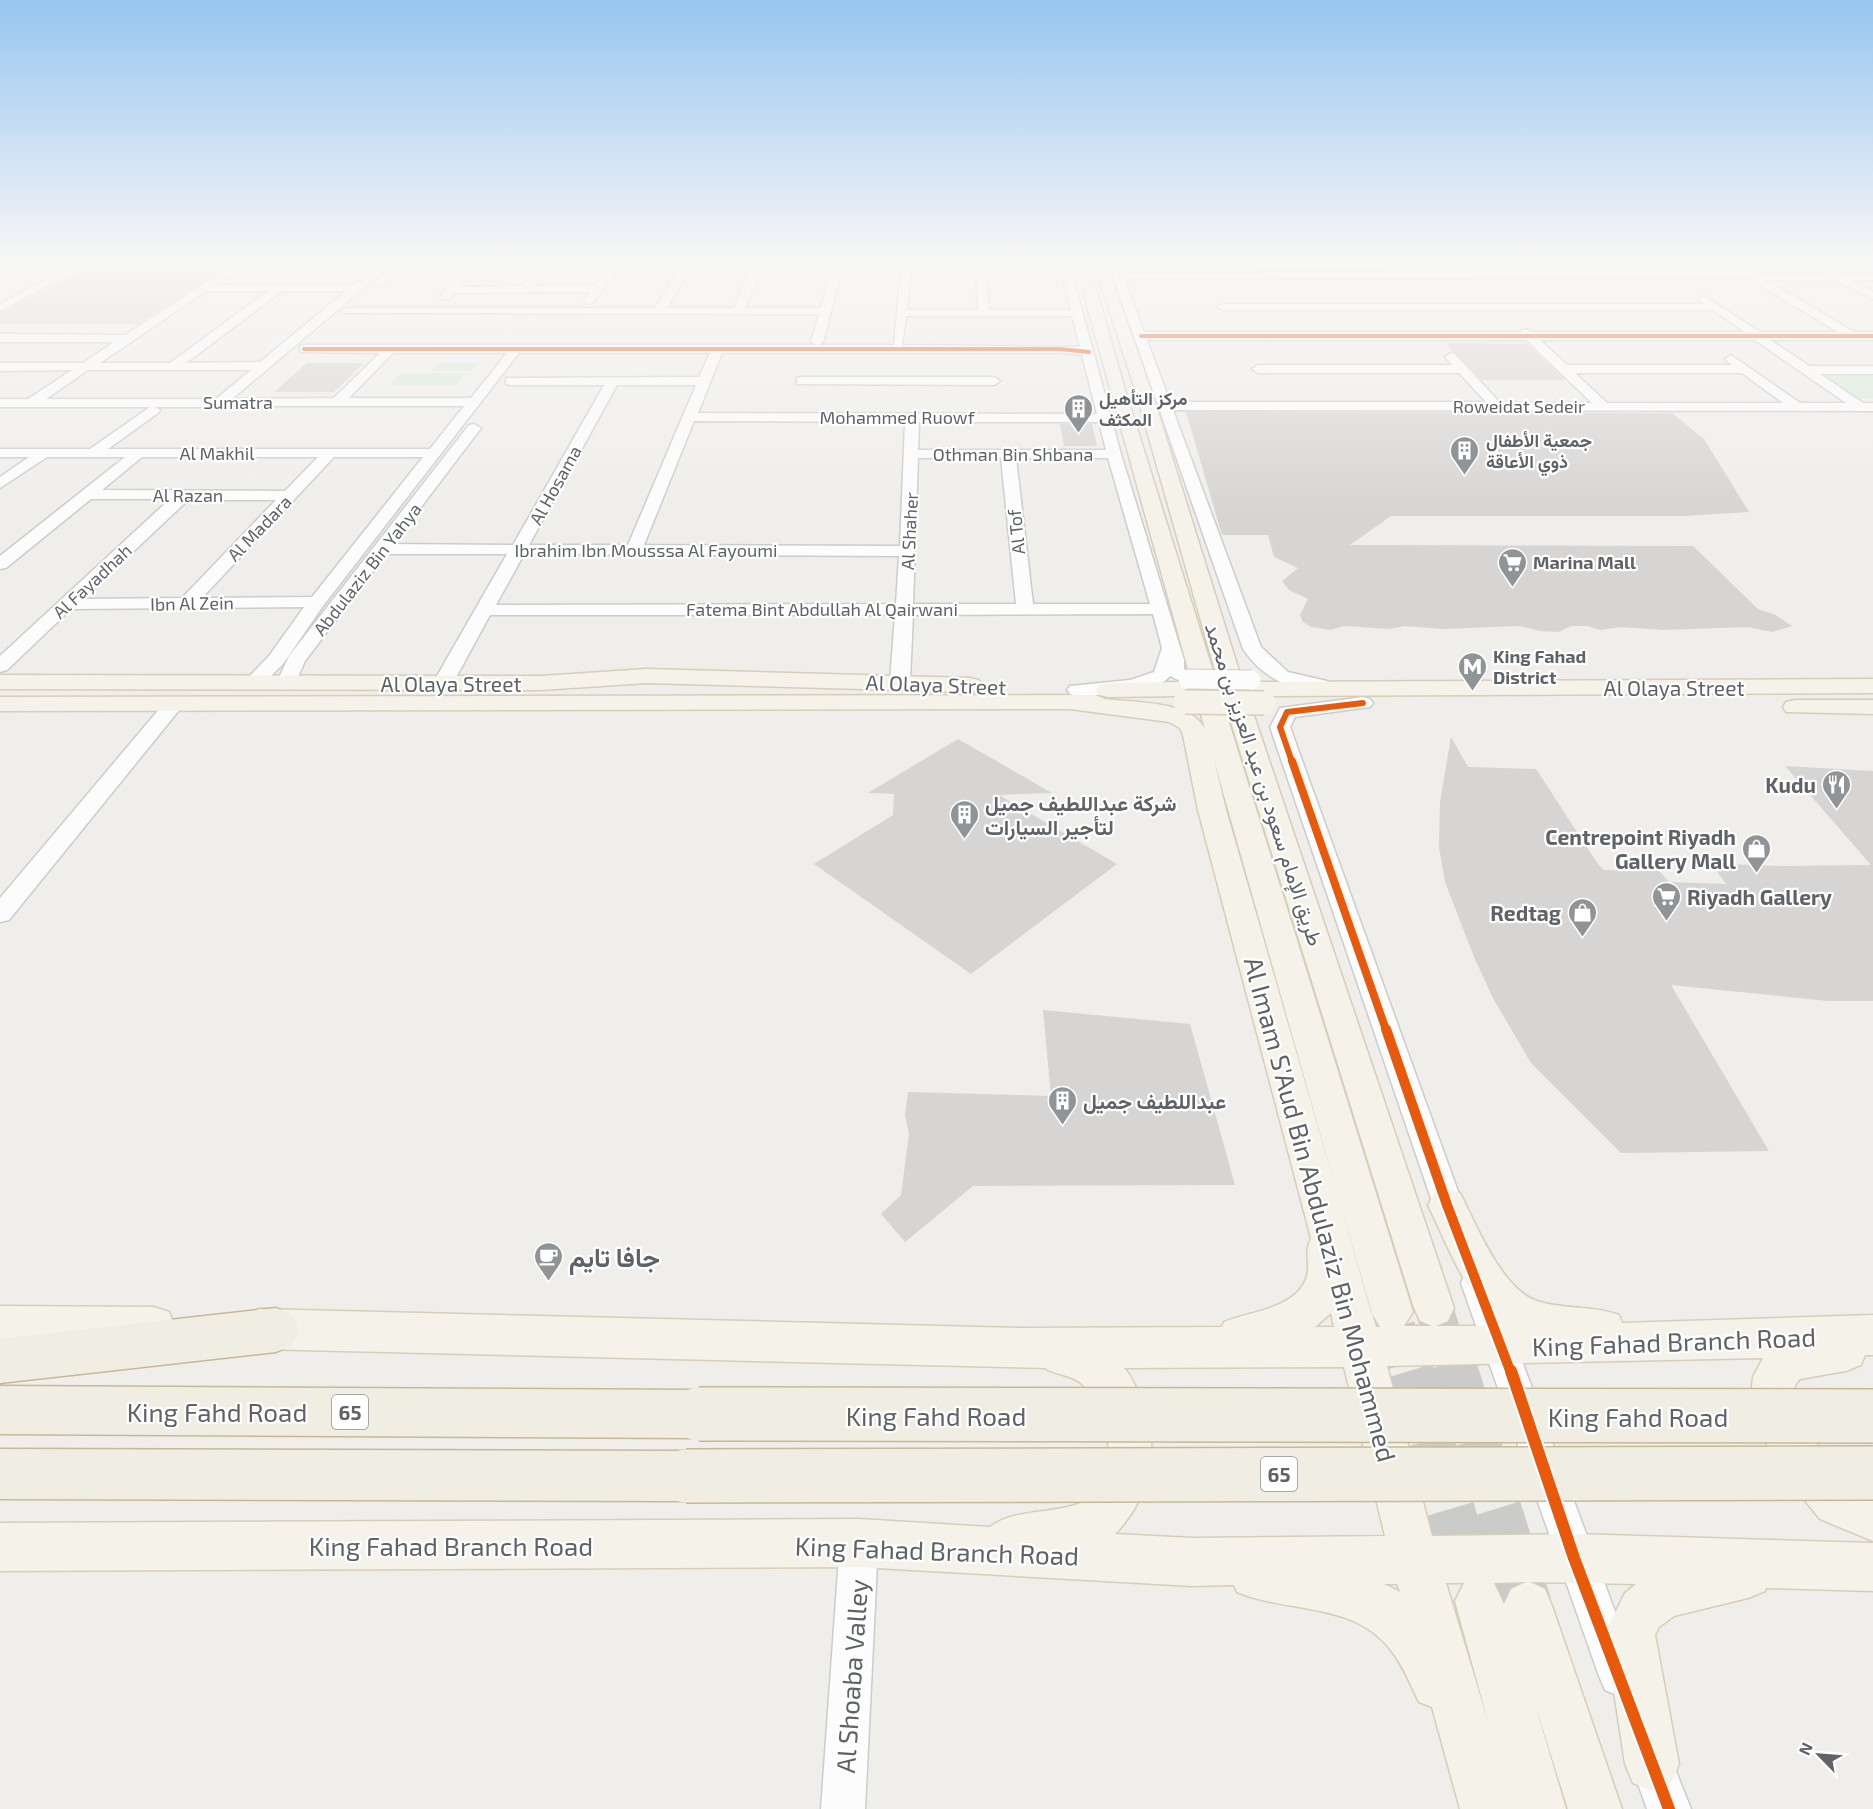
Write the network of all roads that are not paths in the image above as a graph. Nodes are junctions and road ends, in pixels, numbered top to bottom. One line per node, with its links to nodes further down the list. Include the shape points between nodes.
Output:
1 (120, 343): 31 (street)
2 (204, 343): 29 (street)
3 (291, 343): 30 (street)
4 (310, 343): 26 (street)
5 (544, 343): 23 (street)
6 (728, 343): 20 (street)
7 (813, 343): 27 (street)
8 (896, 343): 27 (street)
9 (921, 343): 21 (street)
10 (1108, 343): 37 (main road)
11 (1113, 343): 37 (main road, طريق الإمام سعود بن عبد العزيز بن محمد)
12 (1118, 343): 37 (main road, طريق الإمام سعود بن عبد العزيز بن محمد)
13 (1135, 343): 37 (main road, via 1137,352)
14 (1144, 343): 48 (street)
15 (1243, 343): 32 (street, via 1256,365)
16 (1439, 343): 32 (street)
17 (1537, 343): 33 (street)
18 (1710, 343): 34 (street)
19 (1766, 343): 35 (street)
20 (750, 345): 25 (street); 27 (street)
21 (1059, 346): 22 (street); 38 (street)
22 (1086, 346): 60 (street)
23 (524, 347): 24 (street); 25 (street); 26 (street); 39 (street, Abdulaziz Bin Yahya); 52 (street, Abdulaziz Bin Yahya)
24 (390, 348): 26 (street); 43 (street)
25 (718, 348): 41 (street)
26 (304, 349)
27 (807, 360): 38 (street); 38 (street); 53 (street)
28 (0, 366): 31 (street)
29 (173, 366): 30 (street); 31 (street)
30 (264, 366): 46 (street)
31 (85, 367): 45 (street)
32 (1462, 369): 49 (street)
33 (1567, 369): 34 (street); 50 (street)
34 (1744, 369): 54 (street)
35 (1805, 370): 36 (street); 51 (street)
36 (1873, 370)
37 (1124, 371): 111 (main road, طريق الإمام سعود بن عبد العزيز بن محمد, via 1228,674); 112 (main road, طريق الإمام سعود بن عبد العزيز بن محمد)
38 (994, 375): 59 (street)
39 (510, 381): 40 (street); 71 (street, Abdulaziz Bin Yahya)
40 (613, 381): 41 (street); 78 (street, Al Hosama)
41 (704, 381): 57 (street)
42 (260, 387): 47 (street)
43 (339, 401): 47 (street, Sumatra); 52 (street, Sumatra)
44 (0, 403): 45 (street, Sumatra)
45 (31, 403): 46 (street, Sumatra)
46 (215, 406): 47 (street, Sumatra); 55 (street, Sumatra)
47 (238, 406): 52 (street, Sumatra)
48 (1165, 406): 49 (street, Roweidat Sedeir, via 1276,401); 89 (street)
49 (1496, 406): 50 (street, Roweidat Sedeir)
50 (1603, 406): 54 (street, Roweidat Sedeir)
51 (1866, 406): 54 (street, Roweidat Sedeir)
52 (471, 407): 66 (street, Abdulaziz Bin Yahya)
53 (795, 407): 57 (street, Mohammed Ruowf); 58 (street, Mohammed Ruowf)
54 (1797, 407)
55 (153, 410): 56 (street, Sumatra); 63 (street)
56 (0, 411)
57 (690, 417): 77 (street)
58 (912, 417): 59 (street, Mohammed Ruowf); 67 (street, Al Shaher)
59 (998, 417): 60 (street, Mohammed Ruowf)
60 (1105, 418): 68 (street)
61 (0, 453): 62 (street, Al Makhil)
62 (44, 453): 63 (street, Al Makhil); 72 (street)
63 (93, 453): 64 (street, Al Makhil)
64 (139, 453): 65 (street, Al Makhil); 73 (street)
65 (330, 453): 66 (street, Al Makhil); 75 (street, Al Madara)
66 (435, 453): 70 (street, Abdulaziz Bin Yahya)
67 (913, 454): 69 (street, Othman Bin Shbana); 79 (street, Al Shaher)
68 (1114, 454): 69 (street, Othman Bin Shbana); 86 (street)
69 (1008, 455): 85 (street, Al Tof)
70 (416, 477): 71 (street, Abdulaziz Bin Yahya); 81 (street, Abdulaziz Bin Yahya)
71 (437, 478): 76 (street, Abdulaziz Bin Yahya)
72 (0, 484)
73 (87, 494): 74 (street, Al Razan); 80 (street)
74 (183, 496): 75 (street, Al Razan); 83 (street, Al Fayadhah)
75 (290, 496): 82 (street, Al Madara)
76 (384, 549): 78 (street, Ibrahim Ibn Mousssa Al Fayoumi); 92 (street, Abdulaziz Bin Yahya)
77 (634, 549): 78 (street, Ibrahim Ibn Mousssa Al Fayoumi); 79 (street, Ibrahim Ibn Mousssa Al Fayoumi)
78 (518, 550): 87 (street, Al Hosama)
79 (908, 551): 84 (street, Al Shaher)
80 (0, 564)
81 (317, 602): 82 (street, Ibn Al Zein); 90 (street, Abdulaziz Bin Yahya)
82 (187, 603): 83 (street, Ibn Al Zein)
83 (66, 604): 91 (street, Al Fayadhah)
84 (904, 609): 85 (street, Fatema Bint Abdullah Al Qairwani); 87 (street, Fatema Bint Abdullah Al Qairwani); 94 (street, Al Shaher)
85 (1025, 609): 86 (street, Fatema Bint Abdullah Al Qairwani)
86 (1159, 609): 88 (street)
87 (484, 610): 97 (street, Al Hosama)
88 (1172, 646): 99 (street, via 1175,671); 103 (street, via 1159,678)
89 (1252, 649): 100 (street); 102 (street, via 1276,675 1294,684)
90 (276, 660): 92 (street); 96 (street, Abdulaziz Bin Yahya)
91 (0, 666)
92 (292, 671): 96 (main road, Al Olaya Street); 97 (main road, Al Olaya Street)
93 (646, 676): 94 (main road, Al Olaya Street); 101 (main road, Al Olaya Street); 104 (main road, via 614,683 605,691 610,698)
94 (900, 681): 103 (main road, Al Olaya Street)
95 (0, 682): 96 (main road, Al Olaya Street)
96 (254, 682)
97 (443, 683): 101 (main road, Al Olaya Street)
98 (1873, 686): 102 (main road, Al Olaya Street)
99 (1185, 690): 100 (main road, Al Olaya Street, bridge); 103 (main road, Al Olaya Street)
100 (1258, 690): 102 (main road, Al Olaya Street)
101 (539, 695): 104 (main road, Al Olaya Street); 106 (main road, Al Olaya Street)
102 (1362, 695): 107 (main road, Al Olaya Street); 110 (street, via 1287,712 1280,727)
103 (1076, 696): 104 (main road, Al Olaya Street); 109 (main road, Al Imam S'Aud Bin Abdulaziz Bin Mohammed, via 1175,715 1190,723 1196,735 1212,810)
104 (634, 702)
105 (0, 704): 106 (main road, Al Olaya Street)
106 (173, 705): 108 (street)
107 (1873, 707)
108 (0, 914)
109 (1315, 1182): 117 (main road, Al Imam S'Aud Bin Abdulaziz Bin Mohammed); 119 (main road, via 1328,1273 1315,1305 1272,1328)
110 (1447, 1206): 116 (main road, via 1490,1287 1510,1307 1534,1319); 120 (street)
111 (1434, 1308)
112 (1392, 1312)
113 (0, 1325): 114 (main road, King Fahad Branch Road)
114 (276, 1330): 121 (main road, King Fahad Branch Road); 122 (highway)
115 (1873, 1335): 116 (main road, King Fahad Branch Road)
116 (1694, 1341): 120 (main road, King Fahad Branch Road)
117 (1360, 1345): 119 (main road, King Fahad Branch Road); 120 (main road, King Fahad Branch Road); 132 (main road, Al Imam S'Aud Bin Abdulaziz Bin Mohammed)
118 (1873, 1346): 127 (main road, via 1788,1361 1774,1377 1772,1407 1792,1449 1836,1503)
119 (1196, 1347): 121 (main road, King Fahad Branch Road)
120 (1502, 1347): 131 (street)
121 (1021, 1348): 130 (main road, via 1093,1365 1113,1387 1126,1414 1131,1444 1127,1474 1114,1502 1092,1524)
122 (0, 1361)
123 (0, 1410): 124 (highway, King Fahd Road / 65, bridge)
124 (1873, 1416)
125 (1873, 1473): 126 (highway, 65, bridge)
126 (0, 1476)
127 (1873, 1518)
128 (859, 1544): 129 (main road, King Fahad Branch Road); 130 (main road, King Fahad Branch Road); 140 (street, Al Shoaba Valley)
129 (0, 1547)
130 (969, 1551): 133 (main road, King Fahad Branch Road)
131 (1574, 1558): 132 (main road, King Fahad Branch Road); 134 (main road, King Fahad Branch Road); 138 (street)
132 (1415, 1561): 133 (main road, King Fahad Branch Road); 139 (main road, Al Imam S'Aud Bin Abdulaziz Bin Mohammed)
133 (1192, 1562): 139 (main road, via 1350,1594 1395,1618 1422,1652)
134 (1787, 1564): 135 (main road, King Fahad Branch Road); 138 (main road, via 1662,1594 1642,1610 1630,1633)
135 (1873, 1567)
136 (1479, 1601): 141 (main road)
137 (1528, 1606): 142 (main road)
138 (1652, 1764): 143 (street)
139 (1483, 1791)
140 (843, 1809)
141 (1539, 1809)
142 (1595, 1809)
143 (1668, 1809)

